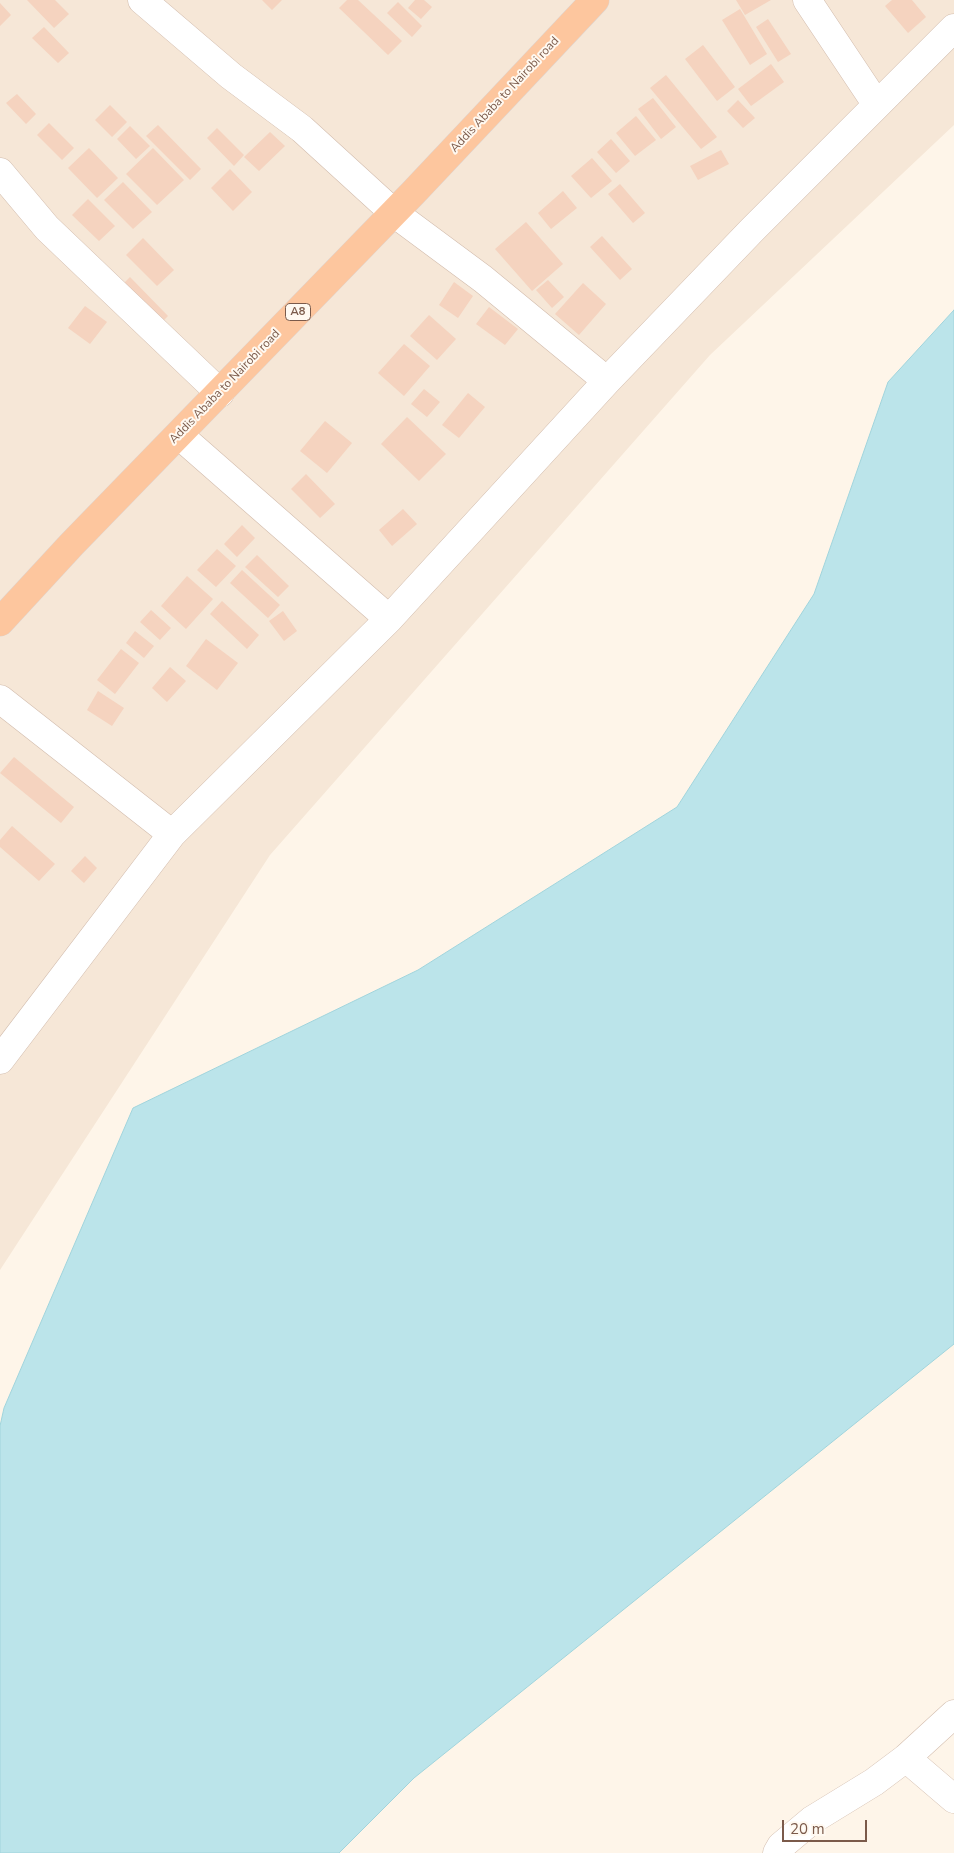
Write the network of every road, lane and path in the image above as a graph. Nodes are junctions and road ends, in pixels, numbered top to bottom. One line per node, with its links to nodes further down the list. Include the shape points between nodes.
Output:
1 (142, 0): 7 (street, via 231,76 302,129)
2 (595, 0): 7 (highway, Addis Ababa to Nairobi road / A8)
3 (807, 0): 5 (street)
4 (954, 28): 5 (street)
5 (877, 105): 8 (street)
6 (0, 172): 9 (street, via 47,228)
7 (394, 213): 8 (street, via 483,279); 9 (highway, Addis Ababa to Nairobi road / A8)
8 (607, 381): 11 (street)
9 (220, 393): 10 (highway, Addis Ababa to Nairobi road / A8)
10 (178, 435): 11 (street); 12 (highway, Addis Ababa to Nairobi road / A8)
11 (389, 619): 14 (street)
12 (0, 622)
13 (0, 699): 14 (street)
14 (172, 834): 15 (street)
15 (0, 1060)
16 (954, 1714): 17 (street)
17 (906, 1758): 18 (street); 19 (street, via 812,1820 781,1846)
18 (954, 1799)
19 (778, 1853)

